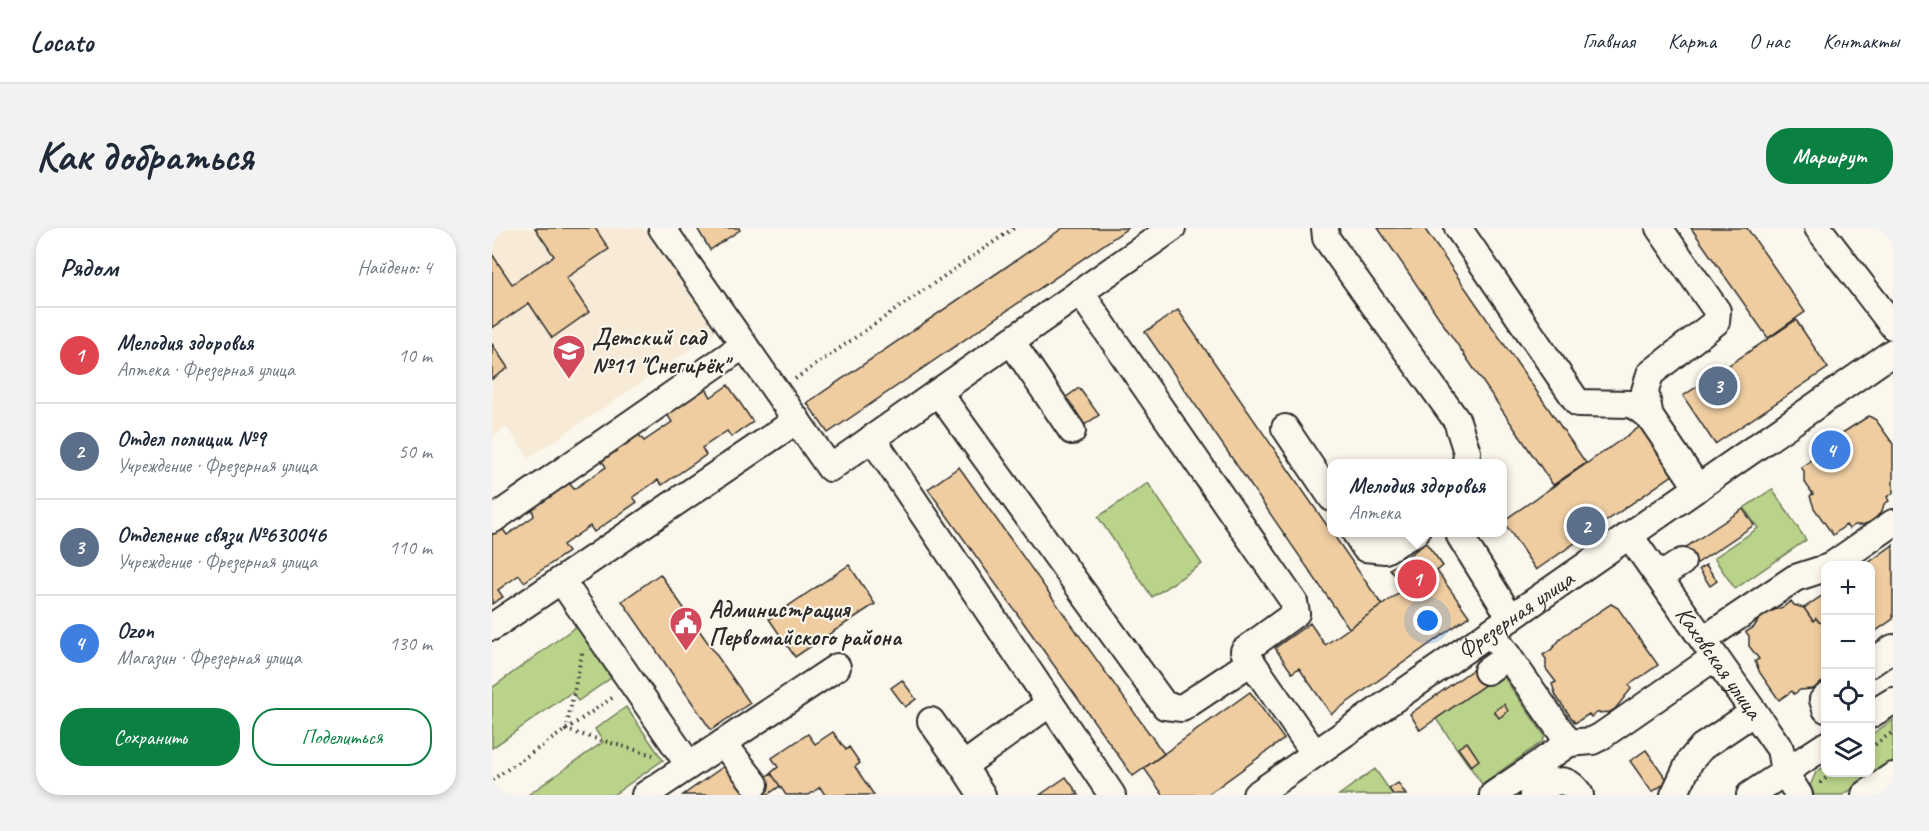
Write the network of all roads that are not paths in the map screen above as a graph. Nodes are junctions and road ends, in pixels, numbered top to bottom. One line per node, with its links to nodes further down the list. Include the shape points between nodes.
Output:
1 (662, 228): 10 (street)
2 (1172, 228): 7 (street)
3 (1325, 228): 18 (street, via 1326,238 1457,421)
4 (1458, 228): 13 (street, via 1578,403 1632,404)
5 (1659, 228): 13 (street, via 1717,310 1716,322 1650,374 1645,391)
6 (1818, 228): 8 (street)
7 (1080, 292): 9 (street); 38 (street, via 1294,602 1296,613 1244,651)
8 (1893, 326)
9 (1011, 341): 12 (street); 16 (street)
10 (744, 345): 14 (street); 21 (street)
11 (1893, 352): 19 (street, Фрезерная улица)
12 (938, 392): 17 (street); 38 (street, via 1165,706 1182,708)
13 (1650, 417): 19 (street)
14 (796, 420): 17 (street, via 830,468); 31 (street)
15 (1285, 428): 20 (street)
16 (1071, 431)
17 (872, 438): 42 (street)
18 (1466, 459)
19 (1698, 488): 23 (street, Фрезерная улица)
20 (1327, 491)
21 (492, 520)
22 (1893, 523): 27 (street)
23 (1629, 535): 30 (street, Каховская улица); 32 (street, Фрезерная улица)
24 (1357, 537): 25 (street, via 1365,548 1385,550)
25 (1407, 537)
26 (1458, 537): 32 (street)
27 (1838, 561)
28 (1682, 562): 30 (street)
29 (1821, 570): 34 (street, via 1795,578)
30 (1659, 577): 34 (street, Каховская улица)
31 (561, 580): 33 (street); 50 (street)
32 (1501, 625): 36 (street); 49 (street, Фрезерная улица)
33 (492, 627)
34 (1709, 648): 43 (street, Каховская улица); 47 (street, via 1600,737)
35 (1893, 648): 37 (street)
36 (1508, 656): 40 (street); 47 (street)
37 (1875, 661)
38 (1251, 662): 49 (street)
39 (837, 667): 46 (street)
40 (1487, 671)
41 (1893, 701): 44 (street)
42 (1050, 703): 51 (street); 58 (street)
43 (1754, 712): 52 (street, Каховская улица, via 1780,749); 62 (street, via 1696,753)
44 (1875, 712)
45 (931, 721): 51 (street)
46 (723, 743): 50 (street); 54 (street)
47 (1569, 743): 59 (street)
48 (1821, 748): 52 (street)
49 (1315, 754): 55 (street, Фрезерная улица)
50 (690, 765): 56 (street)
51 (963, 766): 57 (street)
52 (1784, 772): 63 (street); 64 (street, Каховская улица)
53 (1893, 776): 65 (street)
54 (755, 784)
55 (1262, 793)
56 (645, 795)
57 (982, 795)
58 (1112, 795)
59 (1493, 795)
60 (1533, 795): 61 (street, via 1561,781 1573,786)
61 (1580, 795)
62 (1674, 795)
63 (1750, 795)
64 (1799, 795)
65 (1865, 795)

